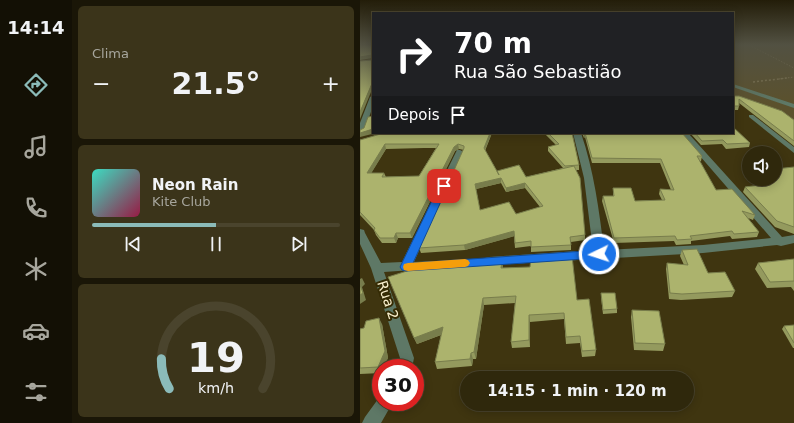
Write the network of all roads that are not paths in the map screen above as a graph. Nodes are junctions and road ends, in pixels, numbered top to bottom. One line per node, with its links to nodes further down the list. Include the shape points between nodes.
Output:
1 (734, 84): 3 (lane)
2 (372, 100): 5 (street)
3 (794, 106)
4 (751, 116): 8 (street)
5 (360, 132)
6 (577, 134): 13 (street, via 596,213)
7 (685, 134): 12 (street)
8 (794, 151)
9 (460, 152): 16 (street)
10 (360, 233): 17 (street, Rua 2)
11 (794, 239): 12 (street)
12 (781, 242): 13 (street)
13 (599, 254): 14 (street)
14 (475, 262)
15 (452, 264): 16 (street)
16 (406, 267): 17 (street)
17 (377, 268): 18 (street, Rua 2)
18 (407, 359)
19 (379, 411): 20 (street)
20 (371, 423)

